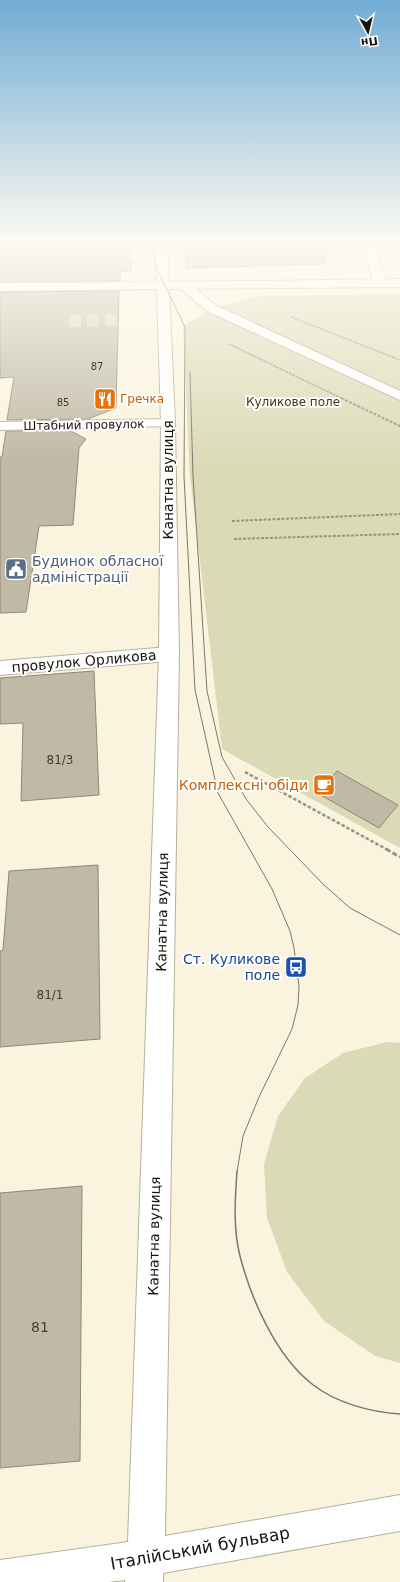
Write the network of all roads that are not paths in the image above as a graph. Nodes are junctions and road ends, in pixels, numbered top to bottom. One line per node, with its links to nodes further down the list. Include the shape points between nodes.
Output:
1 (173, 316): 4 (main road, Канатна вулиця)
2 (229, 316): 3 (main road)
3 (400, 396)
4 (168, 423): 5 (main road, Штабний провулок); 6 (main road, Канатна вулиця)
5 (0, 426)
6 (169, 654): 7 (main road, провулок Орликова); 9 (main road, Канатна вулиця)
7 (0, 668)
8 (400, 1513): 9 (main road, Італійський бульвар)
9 (145, 1570): 10 (main road, Італійський бульвар)
10 (0, 1579)

